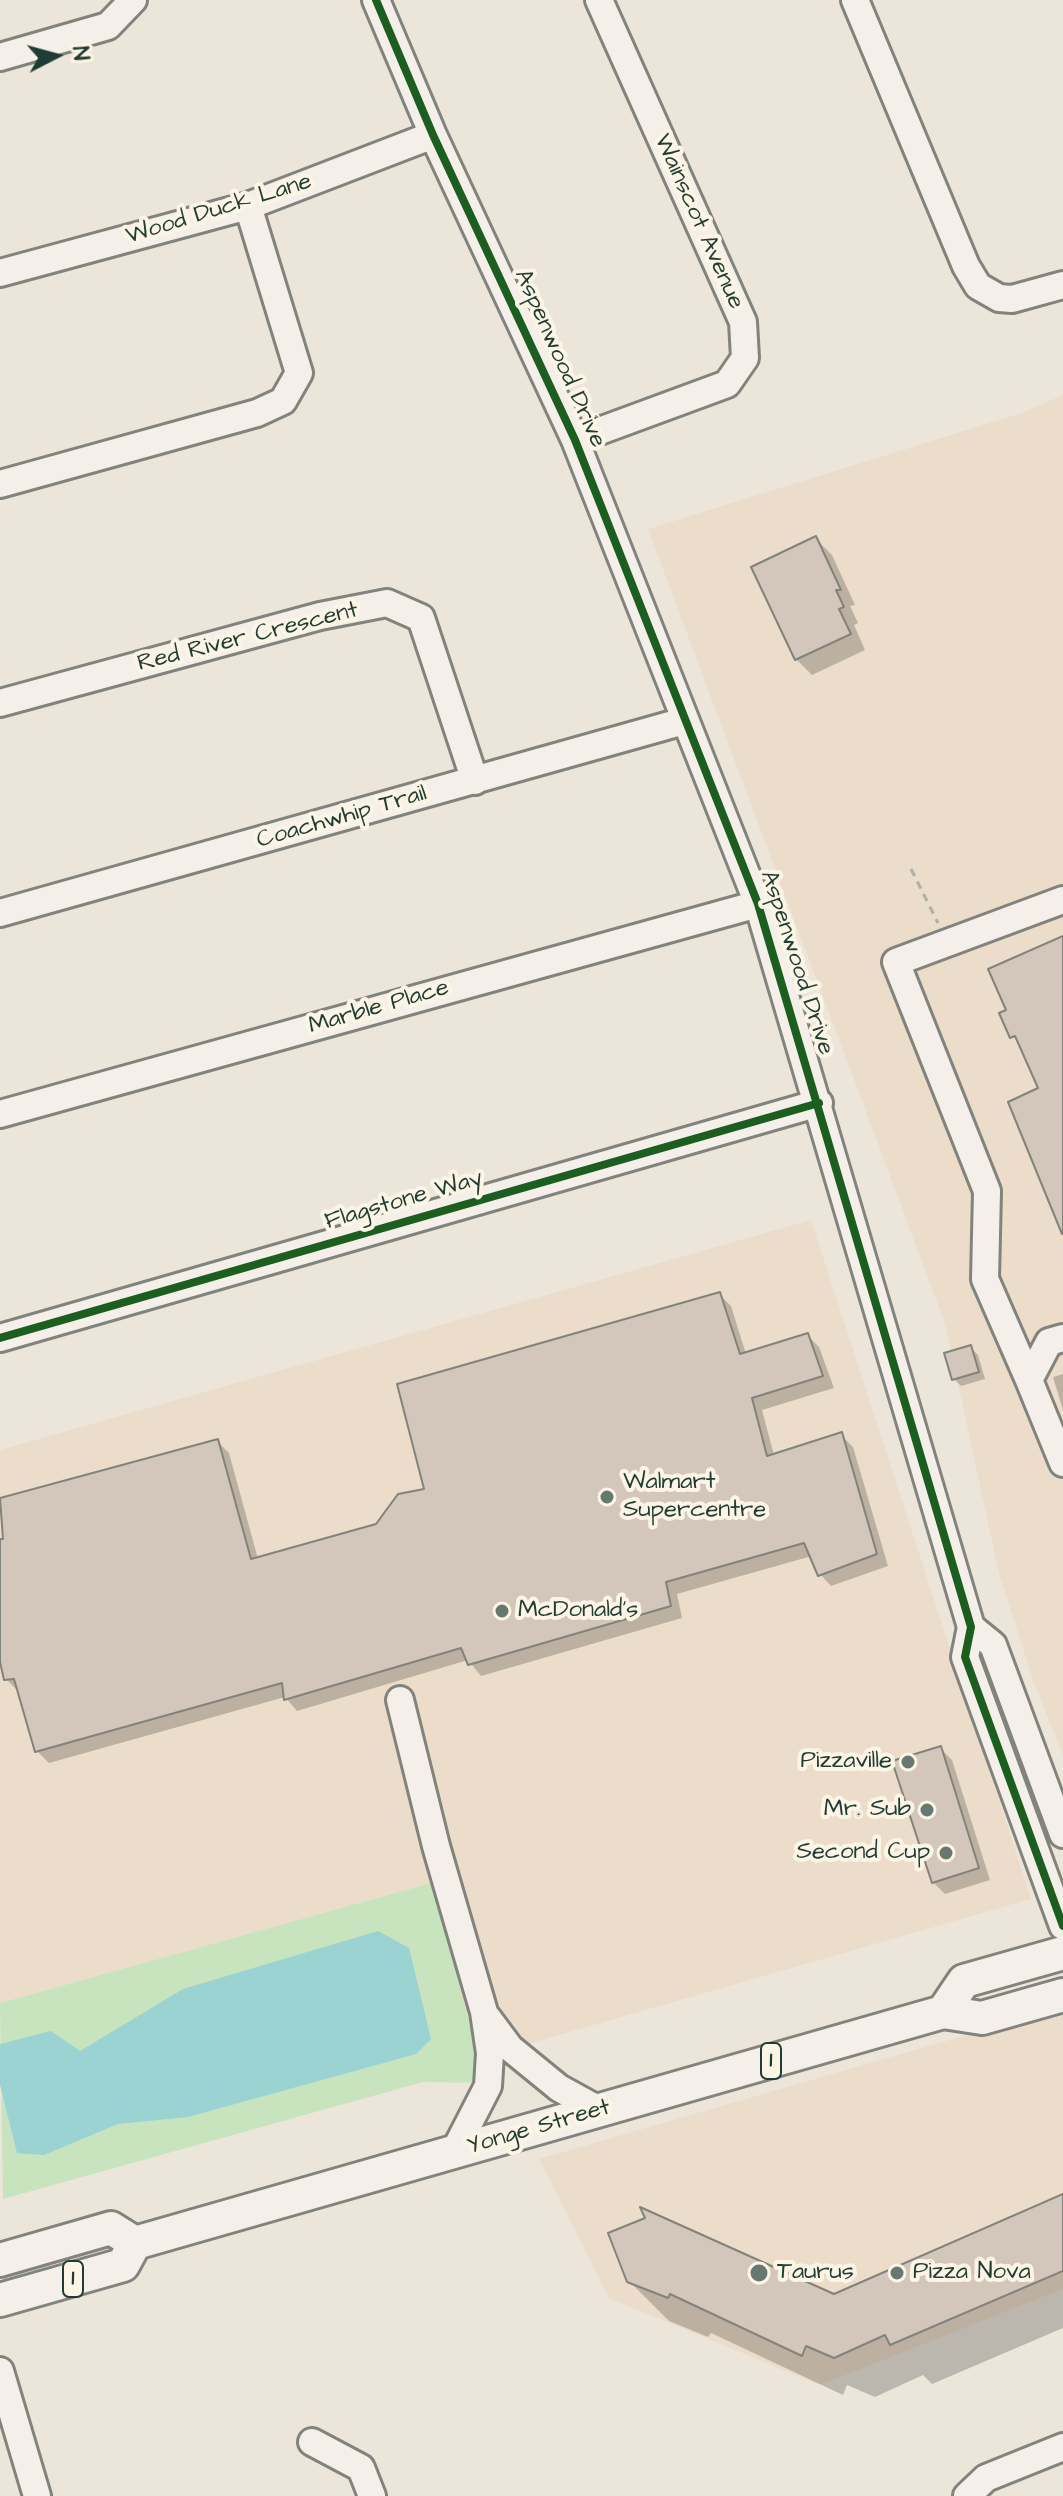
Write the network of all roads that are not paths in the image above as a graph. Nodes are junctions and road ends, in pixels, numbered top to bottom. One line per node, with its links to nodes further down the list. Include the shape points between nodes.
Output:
1 (133, 0): 5 (street, via 108,26)
2 (376, 0): 6 (street, Aspenwood Drive)
3 (599, 0): 10 (street, Wainscot Avenue, via 743,322 745,358 727,384)
4 (855, 0): 9 (street, via 978,286 1012,299)
5 (0, 57)
6 (433, 135): 7 (street, Wood Duck Lane); 10 (street, Aspenwood Drive)
7 (248, 206): 8 (street, Wood Duck Lane); 11 (street, via 299,373 283,401 257,413)
8 (0, 273)
9 (1063, 285)
10 (575, 440): 13 (street, Aspenwood Drive)
11 (0, 484)
12 (0, 703): 14 (street, Red River Crescent, via 320,616 387,603 421,618)
13 (684, 721): 14 (street, Coachwhip Trail); 16 (street, Aspenwood Drive)
14 (475, 781): 17 (street, Coachwhip Trail)
15 (1063, 900): 22 (street, via 896,962 987,1191 985,1279)
16 (758, 904): 18 (street, Aspenwood Drive); 19 (street, Marble Place)
17 (0, 913)
18 (819, 1103): 20 (street, Flagstone Way); 24 (street, Aspenwood Drive)
19 (0, 1114)
20 (0, 1338)
21 (1063, 1338): 22 (street, via 1049,1342)
22 (1029, 1380): 23 (street)
23 (1063, 1463)
24 (971, 1627): 26 (street, Aspenwood Drive, via 993,1645); 27 (street, Aspenwood Drive, via 965,1657)
25 (400, 1700): 30 (street)
26 (1063, 1834)
27 (1063, 1926)
28 (1063, 1953): 31 (main road, via 964,1981)
29 (1063, 1995): 31 (main road, Yonge Street / 1, via 982,2018)
30 (484, 2012): 32 (street, via 510,2048 559,2088); 33 (street, via 488,2086)
31 (943, 2012): 32 (main road, Yonge Street / 1)
32 (599, 2110): 33 (main road, Yonge Street / 1)
33 (454, 2152): 34 (main road, Yonge Street / 1)
34 (135, 2243): 35 (main road, 1, via 111,2228); 36 (main road, Yonge Street / 1, via 123,2265)
35 (0, 2260)
36 (0, 2300)
37 (0, 2371): 40 (street)
38 (312, 2442): 41 (street, via 361,2468)
39 (1063, 2447): 42 (street, via 986,2478)
40 (37, 2496)
41 (372, 2496)
42 (967, 2496)

